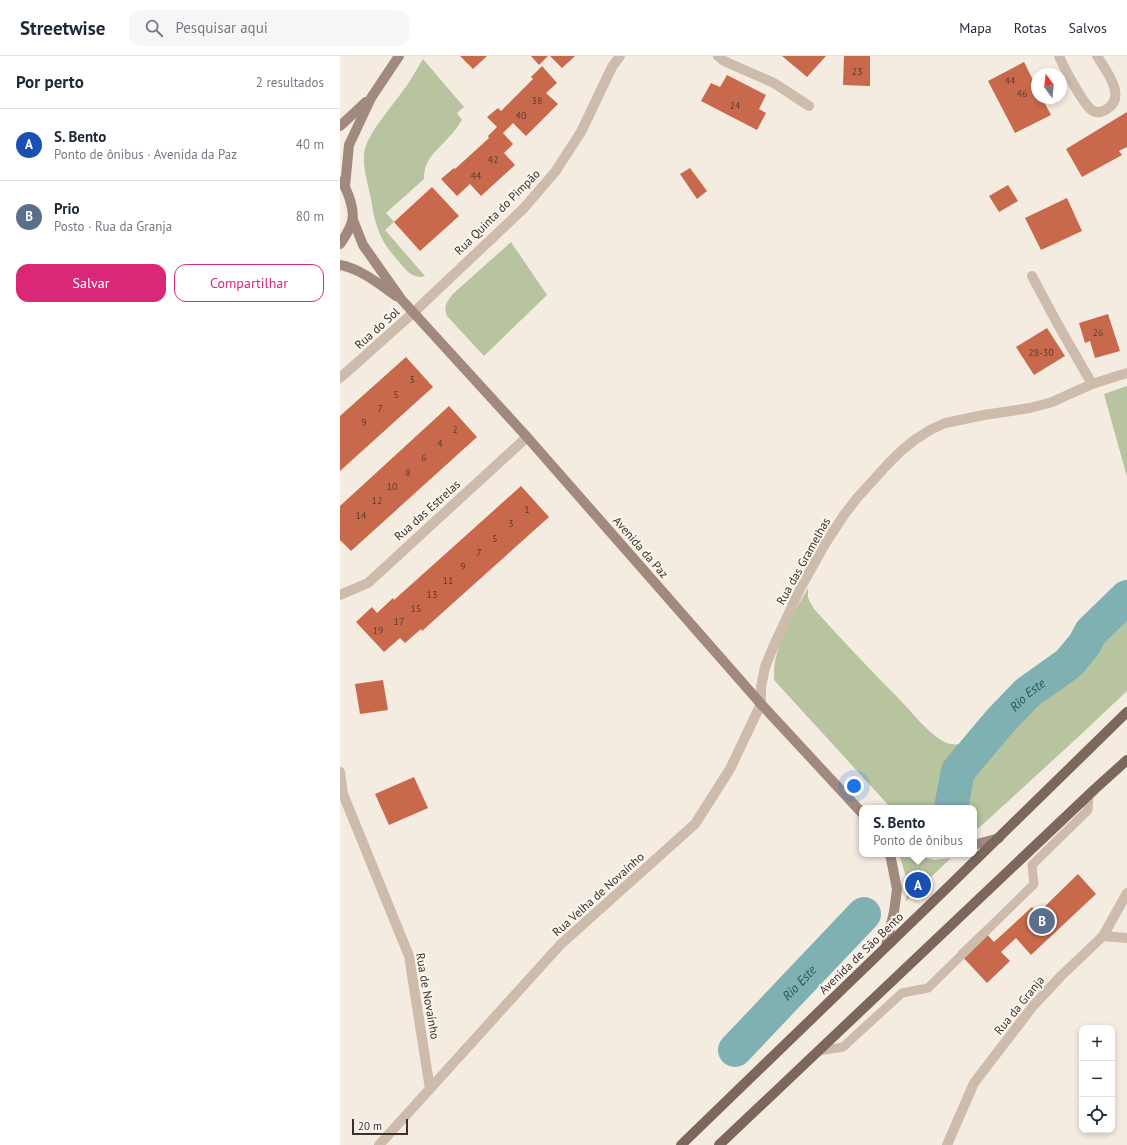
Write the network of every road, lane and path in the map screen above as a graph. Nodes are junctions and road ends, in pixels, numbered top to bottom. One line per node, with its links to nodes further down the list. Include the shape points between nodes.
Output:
1 (399, 56): 6 (street)
2 (620, 56): 15 (street, Rua Quinta do Pimpão, via 612,66 581,132 555,172 523,208)
3 (718, 56): 7 (street, via 774,83)
4 (1059, 56): 5 (street, via 1086,105 1093,111 1102,112 1111,107 1116,98 1114,85)
5 (1097, 56)
6 (371, 98): 8 (street); 9 (street, via 349,145)
7 (809, 106)
8 (340, 126)
9 (343, 183): 10 (street, Avenida da Paz, via 351,204)
10 (353, 220): 11 (street); 14 (street, Avenida da Paz, via 363,245)
11 (340, 244)
12 (340, 265): 14 (street, Avenida da Paz, via 361,273)
13 (1032, 276): 18 (street)
14 (401, 299): 15 (street, Avenida da Paz)
15 (413, 313): 17 (street, Rua do Sol); 19 (street, Avenida da Paz)
16 (1127, 373): 18 (street, Rua das Gramelhas)
17 (340, 378)
18 (1092, 384): 21 (street, Rua das Gramelhas, via 1038,406 945,423 930,430 902,450 857,498 818,556 765,667)
19 (527, 437): 20 (street, Rua das Estrelas, via 368,583); 21 (street, Avenida da Paz)
20 (340, 595)
21 (761, 704): 27 (street, Avenida da Paz); 36 (street, Rua Velha de Novaínho, via 730,769 695,824 561,944)
22 (1127, 712): 28 (main road, Avenida de São Bento)
23 (1127, 760): 25 (main road)
24 (340, 772): 26 (street, Rua de Novaínho)
25 (1089, 794): 35 (main road); 35 (lane, via 1088,810 1032,866 1034,884 928,988 902,993 843,1047)
26 (341, 795): 36 (street, Rua de Novaínho, via 409,956)
27 (859, 810)
28 (999, 838): 29 (street); 34 (main road, Avenida de São Bento)
29 (977, 844)
30 (891, 857): 34 (street, via 897,889)
31 (1127, 893): 32 (street, Rua da Granja)
32 (1103, 936): 33 (street); 40 (street, Rua da Granja, via 1033,1006 974,1083)
33 (1127, 938)
34 (886, 946): 38 (main road, Avenida de São Bento)
35 (818, 1051): 39 (main road)
36 (430, 1089): 37 (street)
37 (379, 1145)
38 (681, 1145)
39 (719, 1145)
40 (947, 1145)

